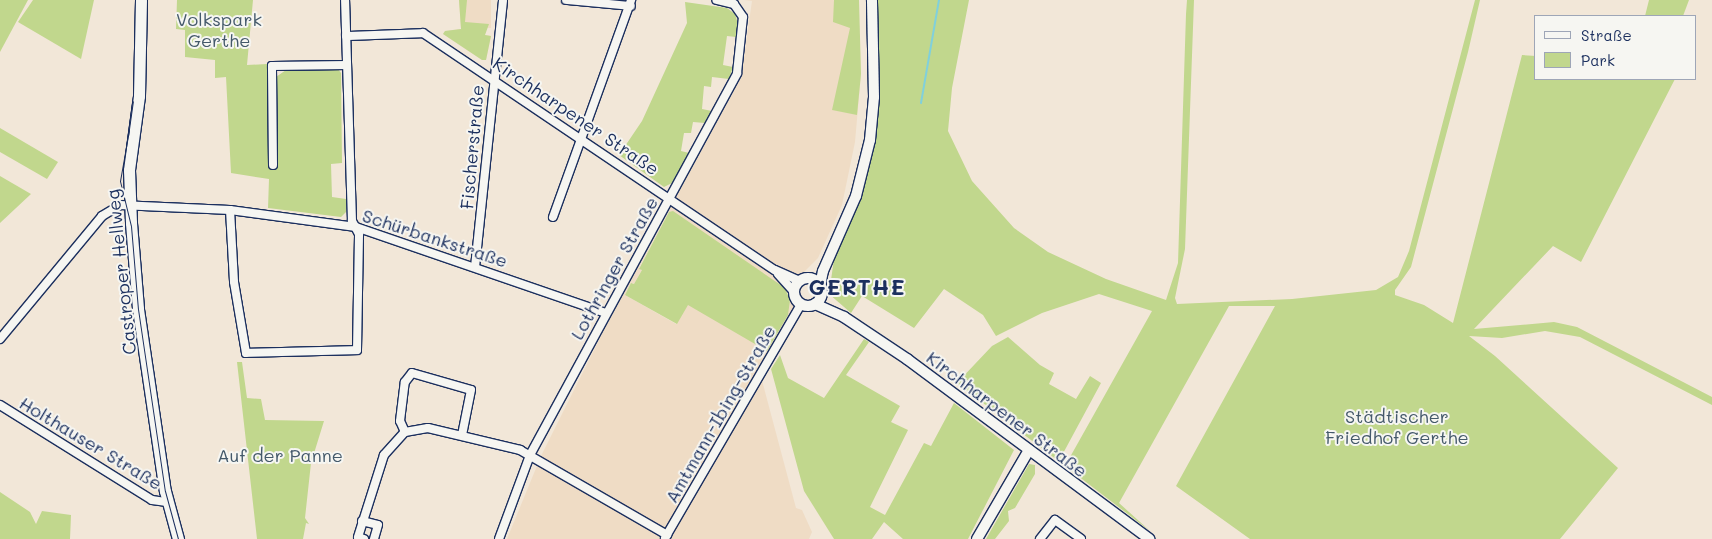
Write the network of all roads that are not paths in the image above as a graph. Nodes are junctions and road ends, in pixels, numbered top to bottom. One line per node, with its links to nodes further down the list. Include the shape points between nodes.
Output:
1 (141, 0): 14 (main road, Castroper Hellweg, via 140,64 129,170)
2 (345, 0): 8 (street)
3 (503, 0): 10 (street, Fischerstraße)
4 (566, 0): 7 (street)
5 (716, 0): 13 (street, Lothringer Straße, via 729,2 740,10 744,20 737,73)
6 (872, 0): 18 (street, via 874,96 870,140 856,196)
7 (631, 3): 11 (street)
8 (346, 36): 9 (street); 10 (street, Kirchharpener Straße, via 423,33)
9 (347, 65): 12 (street, via 272,66); 17 (street, via 352,221)
10 (494, 80): 11 (street, Kirchharpener Straße); 19 (street, Fischerstraße)
11 (582, 140): 13 (street, Kirchharpener Straße); 16 (street)
12 (273, 165)
13 (670, 200): 20 (street, Kirchharpener Straße); 26 (street, Lothringer Straße, via 662,207)
14 (130, 206): 15 (street, Schürbankstraße); 28 (street, Schürbankstraße, via 116,206 102,216); 34 (main road, Castroper Hellweg, via 138,309)
15 (230, 210): 17 (street, Schürbankstraße); 17 (street, via 235,286 246,353 357,350 359,234)
16 (553, 217)
17 (356, 227): 19 (street, Schürbankstraße)
18 (831, 252): 21 (street); 22 (street)
19 (475, 267): 26 (street, Schürbankstraße)
20 (775, 270): 21 (street, Kirchharpener Straße); 23 (street, Kirchharpener Straße)
21 (804, 280): 22 (street, Kirchharpener Straße); 23 (street)
22 (821, 289): 25 (street); 27 (street, Kirchharpener Straße)
23 (794, 292): 24 (street)
24 (801, 304): 25 (street); 36 (street, Amtmann-Ibing-Straße)
25 (815, 304): 27 (street, Kirchharpener Straße)
26 (606, 313): 33 (street, Lothringer Straße)
27 (844, 317): 32 (street, Kirchharpener Straße)
28 (0, 339)
29 (0, 405): 34 (street, Holthauser Straße, via 152,500)
30 (405, 432): 31 (street, via 428,428); 31 (street, via 400,421 405,382 412,373 471,390); 35 (street, via 384,455)
31 (462, 435): 33 (street)
32 (1029, 450): 41 (street); 44 (street, Kirchharpener Straße)
33 (530, 455): 36 (street); 40 (street, Lothringer Straße)
34 (167, 502): 37 (main road, Castroper Hellweg)
35 (362, 521): 38 (street, via 358,537); 39 (street, via 378,525)
36 (665, 537)
37 (178, 539)
38 (364, 539)
39 (374, 539)
40 (499, 539)
41 (977, 539)
42 (1040, 539): 43 (street, via 1055,520)
43 (1081, 539)
44 (1149, 539)

